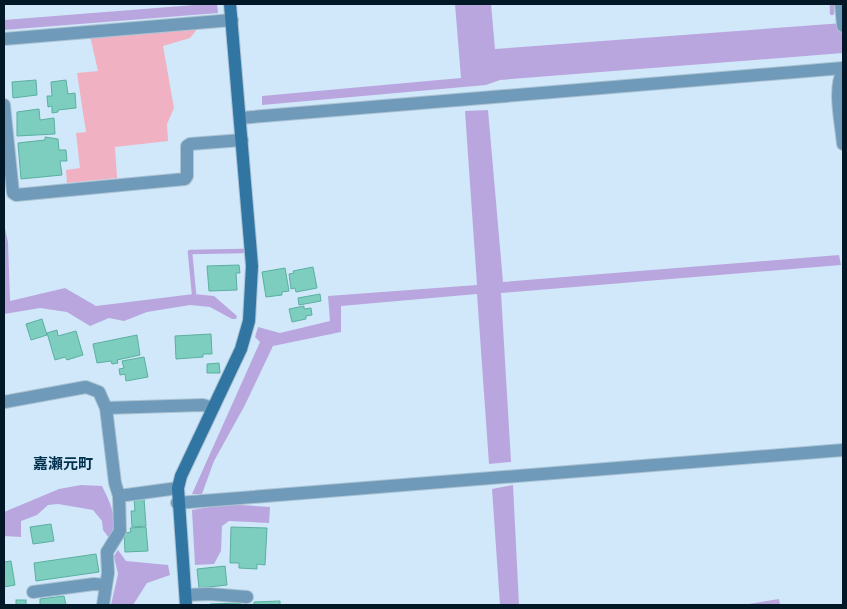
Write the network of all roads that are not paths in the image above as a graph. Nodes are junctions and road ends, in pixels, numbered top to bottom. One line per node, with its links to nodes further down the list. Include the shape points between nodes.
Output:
1 (230, 4): 2 (street)
2 (232, 20): 3 (street); 6 (street)
3 (4, 39)
4 (843, 69): 6 (street); 8 (street, via 838,90)
5 (4, 105): 7 (street, via 13,193 16,195 185,179 190,144)
6 (240, 118): 7 (street)
7 (242, 140): 11 (street, via 252,266 249,321 241,349)
8 (843, 144)
9 (4, 402): 10 (street, via 86,387 98,392)
10 (106, 408): 11 (street, via 203,405); 14 (street)
11 (213, 408): 13 (street)
12 (843, 450): 15 (street)
13 (178, 488): 14 (street); 15 (street)
14 (119, 496): 16 (street, via 120,531 106,562)
15 (177, 503): 19 (street)
16 (106, 585): 17 (street); 20 (street)
17 (33, 592)
18 (247, 597): 19 (street, via 209,594)
19 (186, 600)
20 (103, 605)

